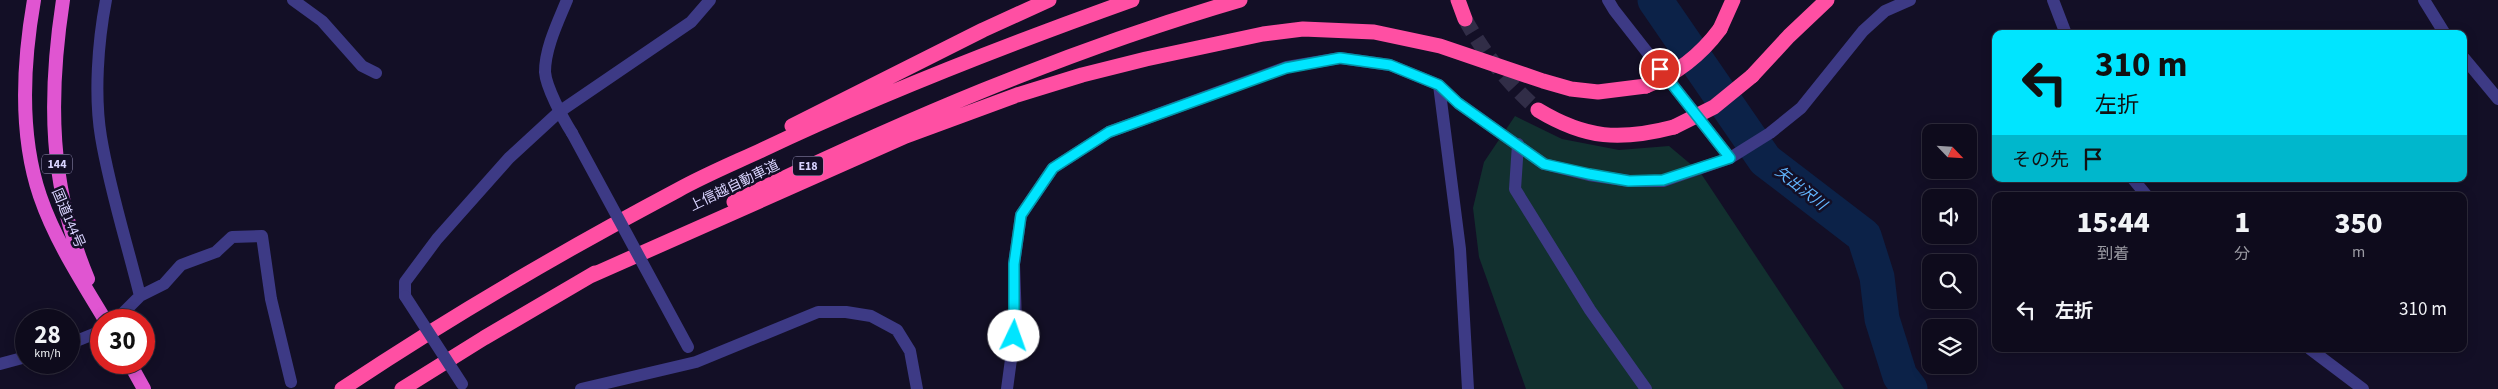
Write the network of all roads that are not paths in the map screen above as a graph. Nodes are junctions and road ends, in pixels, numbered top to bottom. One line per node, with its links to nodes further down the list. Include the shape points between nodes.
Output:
1 (34, 0): 33 (highway, 国道144号 / 144, via 26,69 26,113 31,155 40,195 54,230)
2 (63, 0): 34 (highway, 国道144号 / 144, via 54,68 54,151 71,233)
3 (106, 0): 32 (street, via 98,79 100,135)
4 (293, 0): 21 (street, via 322,20 362,66)
5 (566, 0): 25 (street, via 551,41 545,72)
6 (710, 0): 25 (street, via 691,22)
7 (1049, 0): 29 (highway, via 880,80)
8 (1132, 0): 29 (highway, 上信越自動車道 / E18, via 919,80)
9 (1240, 0): 31 (highway, 上信越自動車道 / E18, via 1146,29 943,107 771,184)
10 (1458, 0): 17 (highway)
11 (1608, 0): 27 (street)
12 (1734, 0): 31 (highway, bridge, via 1720,29 1686,66 1646,86 1598,92 1572,89 1440,46 1374,32 1302,29 1264,34 1109,68 1017,95 906,136)
13 (1827, 0): 24 (highway, bridge, via 1752,76 1714,108 1674,127 1648,134 1592,134 1563,125)
14 (1910, 0): 27 (street, via 1885,11 1863,31 1801,108 1770,133)
15 (2053, 0): 18 (street)
16 (2424, 0): 19 (street)
17 (1466, 19)
18 (2064, 30)
19 (2443, 30)
20 (2467, 62): 23 (street)
21 (376, 73)
22 (1439, 85): 26 (street, via 1458,103); 48 (street, via 1390,65 1340,58 1286,68 1109,132 1053,168 1021,215 1014,264 1016,322); 49 (street, via 1460,249)
23 (2498, 99)
24 (1538, 110)
25 (559, 112): 38 (street, bridge); 42 (street, bridge, via 509,158 437,239 405,282 405,296)
26 (1518, 144): 27 (street, via 1544,164 1629,181 1663,180); 50 (street, via 1515,189 1590,310)
27 (1730, 158)
28 (2135, 182): 30 (street)
29 (679, 189): 44 (highway, 上信越自動車道 / E18, via 454,317)
30 (2144, 192)
31 (588, 277): 45 (highway, 上信越自動車道 / E18)
32 (140, 296): 35 (street); 41 (street, via 164,284 181,265 216,252 232,236 262,236)
33 (99, 309)
34 (101, 309)
35 (127, 309)
36 (2314, 352): 51 (street)
37 (15, 360): 39 (street)
38 (696, 362): 46 (street); 47 (street, via 818,312 846,312 871,316 897,330 910,351)
39 (0, 364)
40 (136, 374): 43 (highway)
41 (291, 382)
42 (462, 386)
43 (144, 389)
44 (342, 389)
45 (402, 389)
46 (581, 389)
47 (917, 389)
48 (1007, 389)
49 (1468, 389)
50 (1646, 389)
51 (2363, 389)

